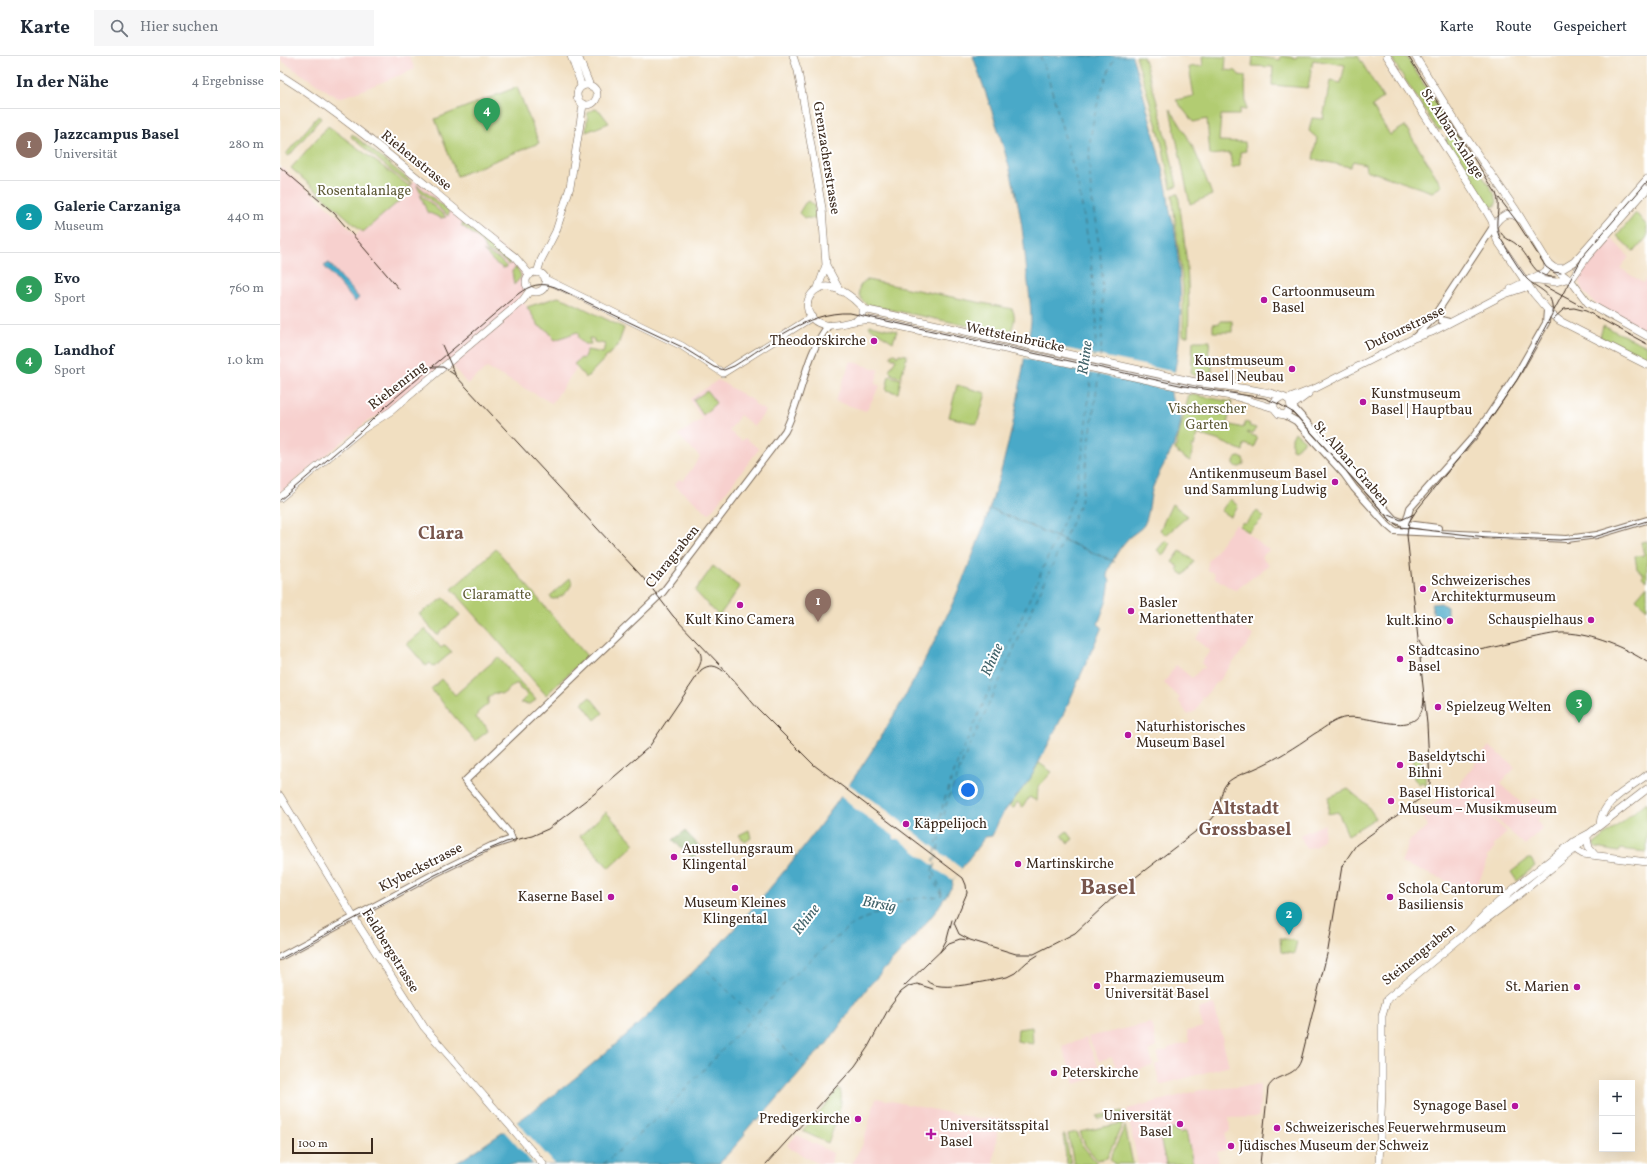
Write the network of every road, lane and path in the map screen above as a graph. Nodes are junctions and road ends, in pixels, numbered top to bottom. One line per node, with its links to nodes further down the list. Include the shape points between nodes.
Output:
1 (571, 56): 8 (main road)
2 (578, 56): 7 (main road)
3 (793, 56): 15 (main road, Grenzacherstrasse, via 798,71 821,198)
4 (1387, 56): 13 (main road, St. Alban-Anlage, via 1485,209)
5 (1415, 56): 12 (main road, St. Alban-Anlage)
6 (280, 75): 17 (main road, Riehenstrasse, via 347,122)
7 (590, 86): 8 (main road); 9 (main road, via 596,90 596,100 591,105)
8 (581, 87): 9 (main road, via 577,96)
9 (583, 105): 17 (main road, via 570,187 556,231)
10 (1647, 178): 16 (main road, via 1574,262 1564,268)
11 (1647, 189): 18 (main road, via 1587,257 1576,274)
12 (1521, 220): 13 (main road, via 1512,214 1506,214 1500,217); 14 (main road, St. Alban-Anlage)
13 (1493, 227): 20 (main road, St. Alban-Anlage, via 1495,237); 28 (street)
14 (1547, 261): 16 (main road, St. Alban-Anlage); 20 (main road, Dufourstrasse, via 1547,271)
15 (826, 265): 22 (main road, Grenzacherstrasse); 25 (main road, Grenzacherstrasse)
16 (1554, 268): 18 (main road, St. Alban-Anlage)
17 (533, 274): 19 (main road, via 542,275); 23 (main road, via 526,283)
18 (1569, 279): 20 (main road, via 1556,282); 33 (main road, St. Alban-Anlage, via 1588,303)
19 (545, 280): 21 (main road); 24 (main road, via 544,288)
20 (1528, 282): 27 (main road, St. Alban-Anlage); 31 (main road, Dufourstrasse)
21 (559, 286): 24 (main road); 29 (main road, via 682,346 723,373)
22 (818, 288): 25 (main road, via 830,287); 29 (main road, via 811,293 808,301)
23 (530, 290): 24 (main road); 42 (main road, Riehenring, via 522,300 391,411 360,431)
24 (540, 291)
25 (840, 291): 26 (main road)
26 (862, 309): 30 (main road, via 862,315); 36 (main road, Wettsteinbrücke, via 916,319)
27 (1548, 310): 35 (main road, St. Alban-Anlage, via 1560,321); 44 (street, via 1546,323 1504,394 1474,436 1410,508)
28 (1438, 311): 31 (street, via 1441,320); 34 (street)
29 (812, 317): 32 (main road, via 819,323)
30 (857, 320): 32 (main road); 36 (main road, Wettsteinbrücke, via 871,320)
31 (1449, 322): 34 (main road, Dufourstrasse, via 1432,332)
32 (829, 325): 52 (street, Claragraben, via 816,344 786,431 663,592 465,781 510,834)
33 (1647, 336)
34 (1414, 338): 37 (main road, Dufourstrasse)
35 (1647, 365)
36 (1209, 388): 38 (main road, via 1269,392); 40 (main road)
37 (1316, 388): 38 (main road, Dufourstrasse); 39 (main road, Dufourstrasse)
38 (1284, 398): 39 (main road); 40 (main road, via 1274,402)
39 (1292, 406): 41 (main road, via 1290,412); 44 (street, St. Alban-Graben, via 1394,519)
40 (1274, 408): 41 (main road, via 1276,413)
41 (1285, 415): 45 (street, St. Alban-Graben, via 1296,421 1387,525 1396,531)
42 (280, 498)
43 (1647, 520): 46 (street, via 1585,537)
44 (1406, 523): 45 (street); 46 (street)
45 (1405, 532): 46 (street)
46 (1515, 538)
47 (1647, 775): 50 (main road, via 1607,806 1601,815)
48 (1647, 789): 50 (main road, Steinengraben)
49 (280, 796): 56 (main road, Feldbergstrasse)
50 (1600, 825): 51 (main road, Steinengraben)
51 (1588, 836): 53 (main road, Steinengraben); 54 (main road, via 1589,848)
52 (512, 840): 56 (street, Klybeckstrasse, via 491,846)
53 (1576, 845): 54 (main road, via 1583,854); 59 (main road, Steinengraben, via 1502,898 1468,932 1389,996 1384,1005 1382,1021)
54 (1595, 855): 55 (main road)
55 (1647, 862)
56 (354, 917): 57 (street, Klybeckstrasse); 58 (main road, Feldbergstrasse, via 424,1027)
57 (280, 957)
58 (543, 1164)
59 (1378, 1164)

